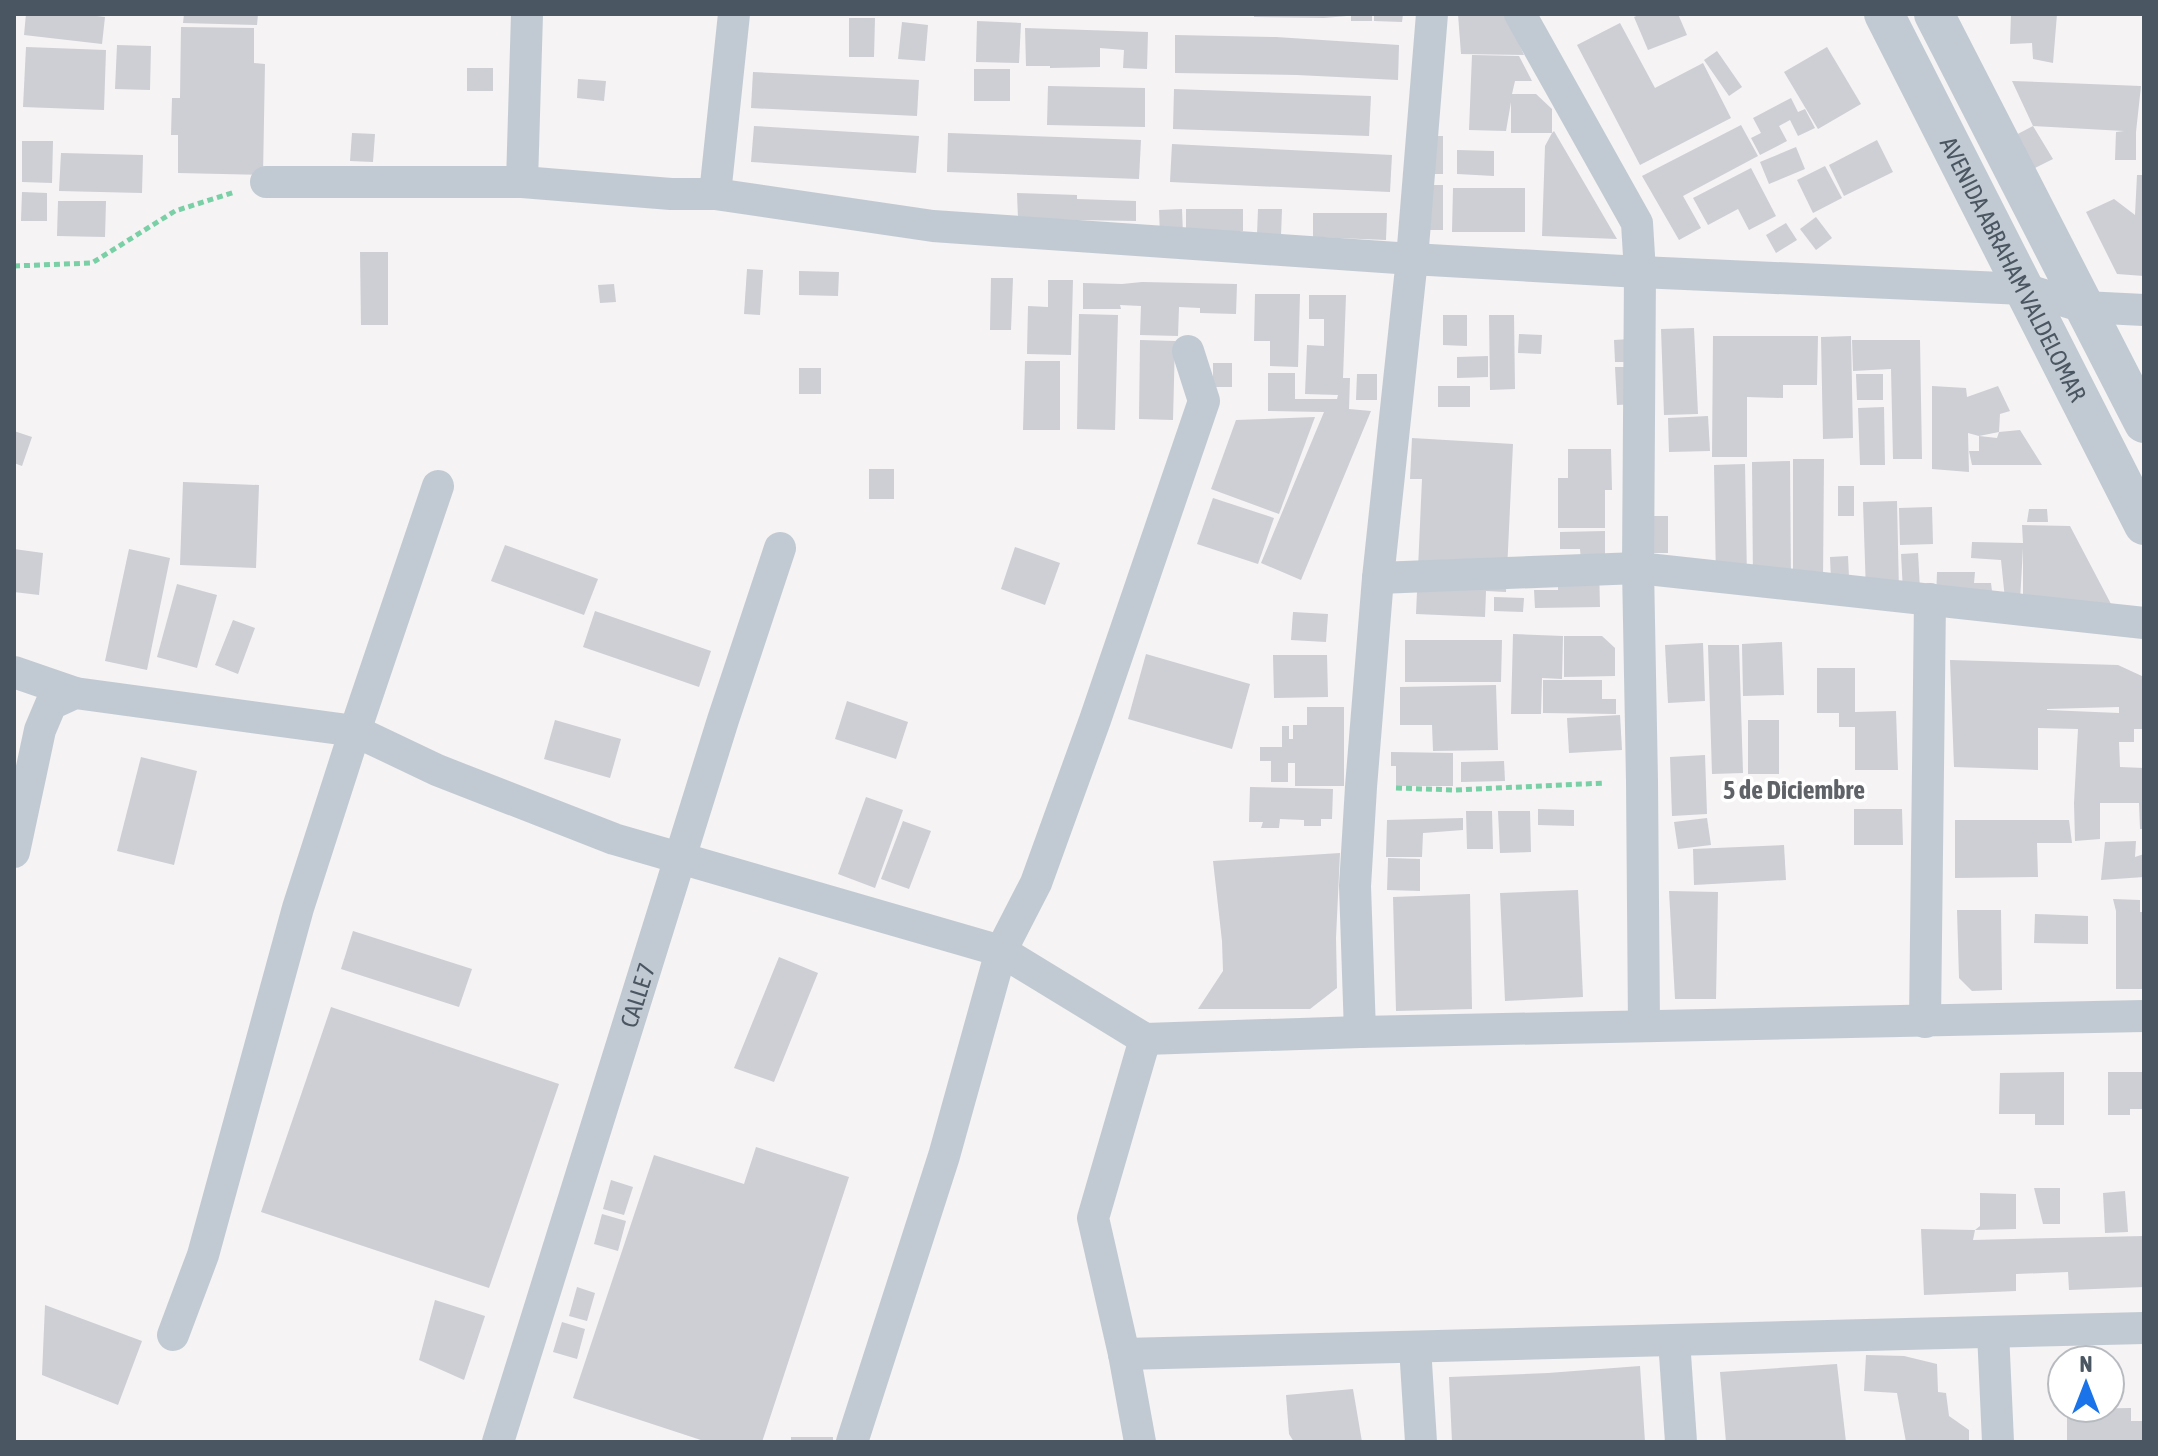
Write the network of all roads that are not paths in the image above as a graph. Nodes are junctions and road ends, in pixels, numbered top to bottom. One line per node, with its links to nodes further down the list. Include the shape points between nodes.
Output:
1 (527, 14): 8 (street)
2 (734, 14): 9 (street)
3 (1432, 14): 10 (street)
4 (1520, 14): 11 (street, via 1637,223)
5 (1884, 14): 12 (street, AVENIDA ABRAHAM VALDELOMAR)
6 (1934, 14): 13 (street, AVENIDA ABRAHAM VALDELOMAR)
7 (266, 182): 8 (street)
8 (522, 182): 9 (street)
9 (715, 194): 10 (street, via 933,226)
10 (1412, 259): 11 (street); 21 (street)
11 (1640, 272): 12 (street); 20 (street)
12 (2024, 289): 13 (street); 18 (street, AVENIDA ABRAHAM VALDELOMAR)
13 (2084, 307): 14 (street); 16 (street, AVENIDA ABRAHAM VALDELOMAR)
14 (2144, 310)
15 (1188, 351): 29 (street, via 1204,401 1036,883)
16 (2144, 423)
17 (438, 486): 26 (street)
18 (2144, 525)
19 (780, 548): 28 (street, CALLE 7)
20 (1638, 568): 21 (street); 22 (street); 32 (street)
21 (1378, 578): 33 (street, via 1355,886)
22 (1930, 599): 23 (street); 31 (street)
23 (2144, 623)
24 (14, 672): 25 (street)
25 (75, 693): 26 (street); 27 (street, via 51,704 40,730)
26 (355, 731): 28 (street, via 569,822); 37 (street, via 283,959 203,1255)
27 (14, 852)
28 (680, 858): 29 (street); 41 (street, CALLE 7)
29 (1001, 951): 34 (street); 42 (street, via 944,1156)
30 (2144, 1016): 31 (street)
31 (1925, 1022): 32 (street)
32 (1644, 1026): 33 (street)
33 (1360, 1032): 34 (street)
34 (1145, 1039): 40 (street, via 1093,1218)
35 (2144, 1328): 36 (street)
36 (1993, 1332): 38 (street); 46 (street)
37 (173, 1335)
38 (1674, 1340): 39 (street); 45 (street)
39 (1415, 1347): 40 (street); 44 (street)
40 (1124, 1354): 43 (street)
41 (498, 1442)
42 (852, 1442)
43 (1140, 1442)
44 (1421, 1442)
45 (1681, 1442)
46 (1998, 1442)

